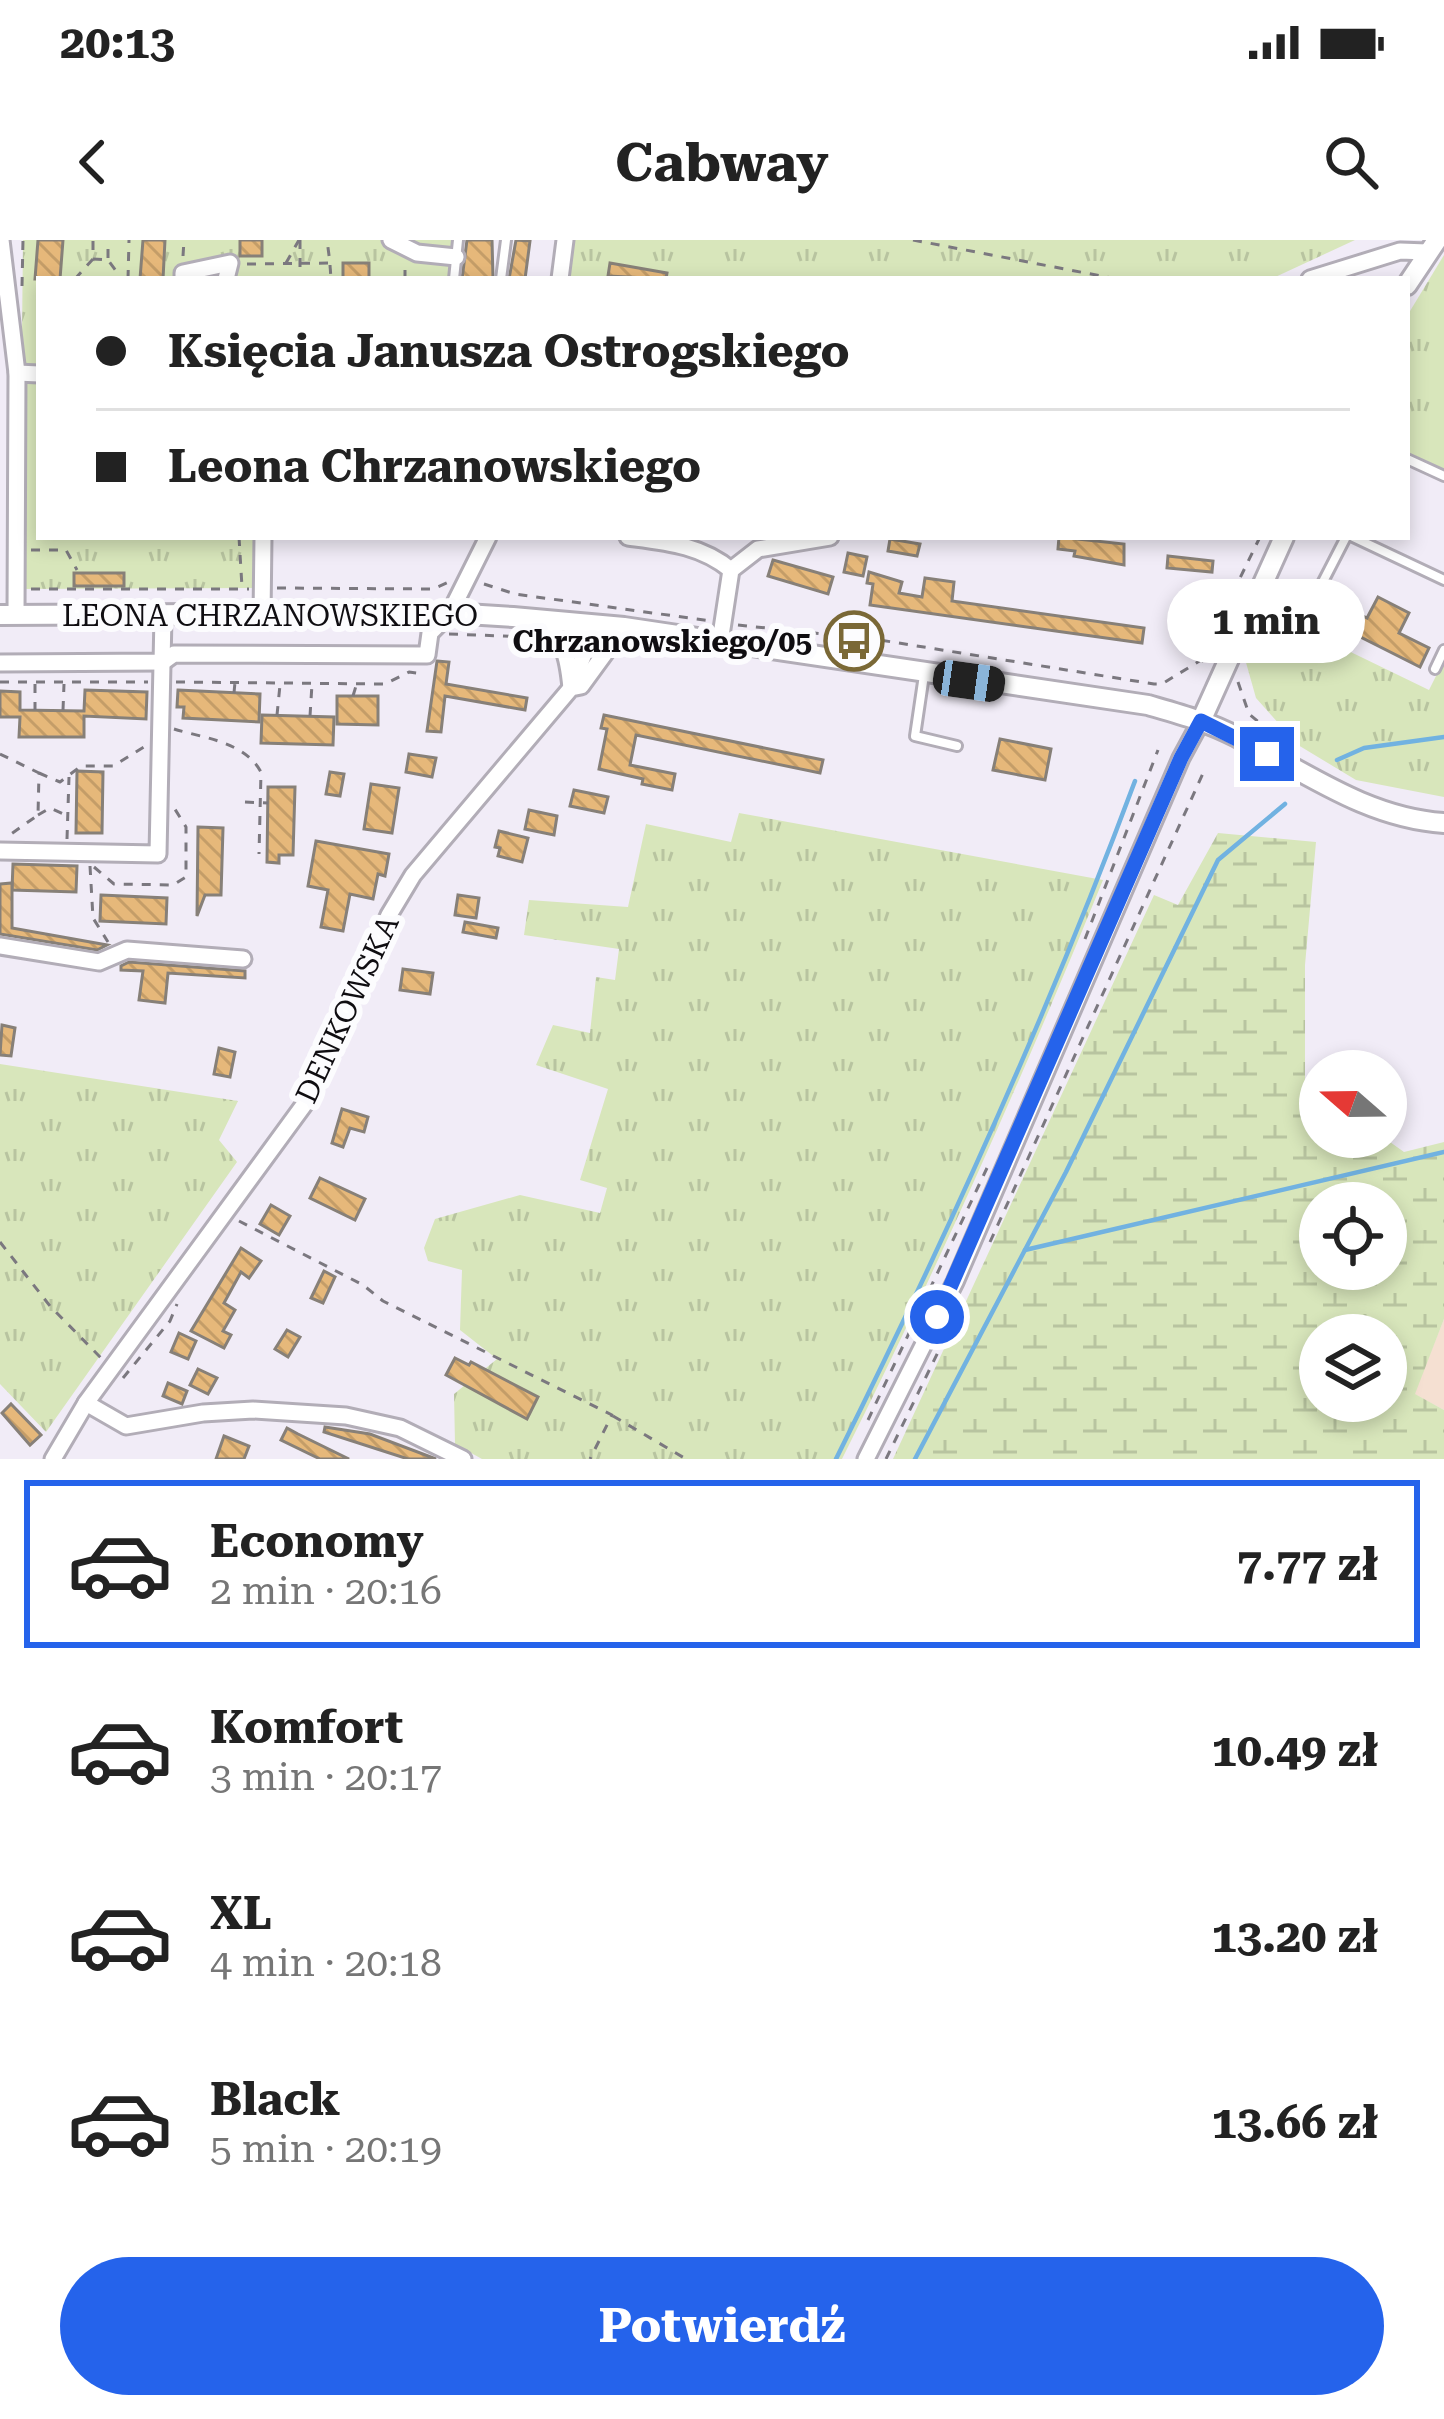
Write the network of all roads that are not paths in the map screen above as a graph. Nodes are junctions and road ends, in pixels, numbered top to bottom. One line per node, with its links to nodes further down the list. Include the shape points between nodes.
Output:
1 (1, 240): 13 (street)
2 (391, 240): 6 (street, via 417,253)
3 (506, 240): 9 (lane)
4 (565, 240): 10 (street)
5 (1432, 246): 11 (street); 12 (street)
6 (457, 249)
7 (228, 271): 8 (street)
8 (183, 276)
9 (501, 276)
10 (560, 276)
11 (1320, 276)
12 (1410, 281)
13 (17, 373): 14 (street); 17 (street)
14 (36, 374)
15 (1410, 460): 16 (lane)
16 (1444, 476)
17 (8, 488): 29 (street, via 18,589)
18 (263, 540): 31 (street)
19 (486, 540): 28 (street)
20 (650, 540): 25 (street, via 713,555)
21 (812, 540): 25 (street, via 758,549)
22 (1283, 540): 42 (street)
23 (1347, 540): 27 (lane)
24 (1356, 540): 26 (lane)
25 (731, 570): 35 (street)
26 (1444, 580)
27 (1312, 603)
28 (450, 613): 31 (street, LEONA CHRZANOWSKIEGO); 32 (street, LEONA CHRZANOWSKIEGO); 37 (street, via 430,633 428,655 174,655)
29 (8, 615): 30 (street, LEONA CHRZANOWSKIEGO)
30 (163, 616): 31 (street, LEONA CHRZANOWSKIEGO); 37 (street)
31 (262, 616)
32 (526, 618): 33 (street, LEONA CHRZANOWSKIEGO); 41 (street, via 564,646)
33 (595, 625): 34 (street, LEONA CHRZANOWSKIEGO); 41 (street, DENKOWSKA)
34 (624, 627): 35 (street, LEONA CHRZANOWSKIEGO); 41 (street, DENKOWSKA, via 581,686)
35 (722, 633): 40 (street, LEONA CHRZANOWSKIEGO)
36 (1444, 650): 39 (lane)
37 (163, 662): 38 (street); 45 (street, via 158,854)
38 (0, 663)
39 (1435, 669)
40 (924, 675): 42 (street, LEONA CHRZANOWSKIEGO, via 1131,702); 43 (lane, via 915,736)
41 (571, 688): 48 (street, DENKOWSKA, via 403,890 307,1102)
42 (1201, 721): 44 (street, LEONA CHRZANOWSKIEGO, via 1358,801); 51 (street, via 955,1282)
43 (957, 746)
44 (1444, 824)
45 (0, 846)
46 (0, 946): 47 (street, via 100,962 127,950)
47 (243, 959)
48 (86, 1403): 49 (street, DENKOWSKA); 50 (street, via 126,1426 253,1410 346,1416 400,1428)
49 (53, 1459)
50 (463, 1459)
51 (866, 1459)

